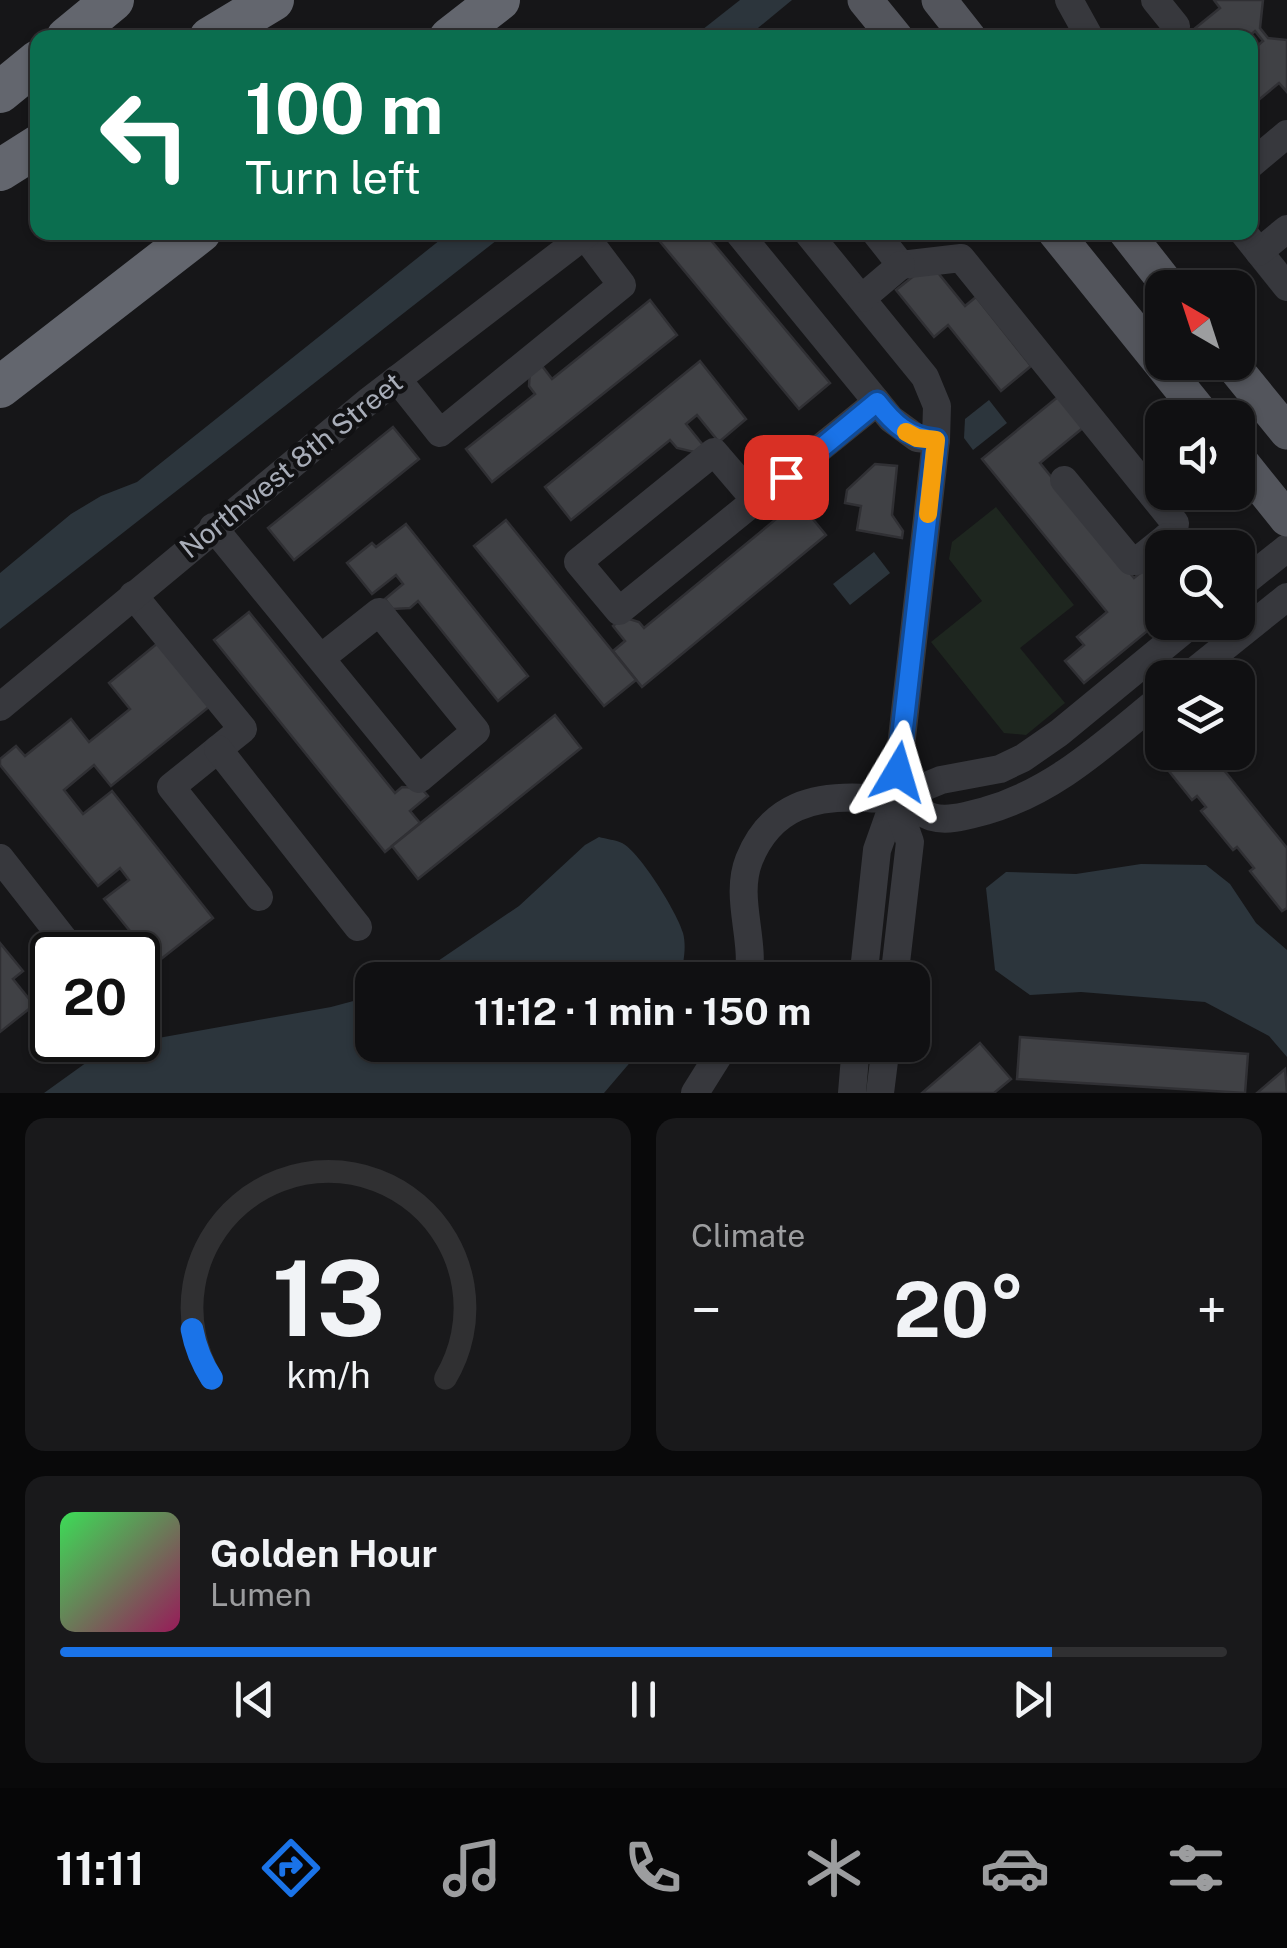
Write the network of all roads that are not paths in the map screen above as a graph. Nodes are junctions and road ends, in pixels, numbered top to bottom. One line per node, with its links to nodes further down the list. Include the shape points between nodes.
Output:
1 (112, 0): 9 (highway)
2 (273, 0): 10 (highway)
3 (498, 0): 11 (highway)
4 (866, 0): 12 (main road)
5 (939, 0): 13 (main road)
6 (1069, 0): 14 (street)
7 (1155, 0): 8 (street)
8 (1176, 26)
9 (76, 30)
10 (223, 30)
11 (460, 30)
12 (890, 30)
13 (963, 30)
14 (1086, 30)
15 (30, 68): 16 (highway)
16 (0, 92)
17 (1287, 134): 19 (street)
18 (30, 151): 20 (highway)
19 (1258, 158)
20 (0, 170)
21 (1287, 228): 22 (street)
22 (1258, 239)
23 (190, 240): 38 (highway)
24 (579, 240): 36 (street, Northwest 8th Street)
25 (591, 240): 36 (street, via 622,285 440,433)
26 (745, 240): 40 (street)
27 (814, 240): 35 (street)
28 (881, 240): 32 (street)
29 (1061, 240): 39 (main road)
30 (1132, 240): 33 (main road)
31 (1251, 242): 34 (street)
32 (901, 265): 35 (street); 48 (street, via 962,258)
33 (1156, 270)
34 (1287, 287)
35 (862, 298): 42 (street, via 932,390)
36 (397, 379): 47 (street, Northwest 8th Street)
37 (1245, 380): 41 (main road)
38 (0, 387)
39 (1190, 400)
40 (877, 402): 42 (street, via 901,428); 45 (street)
41 (1287, 432)
42 (936, 440): 60 (street)
43 (1255, 479): 46 (main road)
44 (1064, 480): 50 (street, via 1132,561)
45 (756, 502): 45 (street, via 619,610 578,562 714,452)
46 (1287, 519)
47 (212, 528): 52 (street, Northwest 8th Street); 55 (street)
48 (1175, 530)
49 (1287, 548): 51 (street)
50 (1145, 557)
51 (1255, 573)
52 (132, 595): 57 (street, Northwest 8th Street); 59 (street, via 243,729)
53 (1287, 596): 56 (street)
54 (1172, 640): 60 (street, via 1022,758)
55 (322, 658): 55 (street, via 419,779 476,731 379,612)
56 (1208, 660)
57 (0, 706)
58 (1145, 711): 60 (street, via 1049,786 1016,800 935,818)
59 (218, 749): 62 (street, via 171,786); 63 (street)
60 (895, 800): 65 (street, via 825,796 802,804 763,835 743,881); 66 (street, via 877,850); 67 (street, via 910,842)
61 (3, 870): 64 (street)
62 (259, 898)
63 (358, 928)
64 (56, 932)
65 (749, 962)
66 (865, 962)
67 (896, 962)
68 (714, 1062): 71 (street)
69 (855, 1062): 72 (street)
70 (884, 1062): 73 (street)
71 (695, 1093)
72 (852, 1093)
73 (880, 1093)

